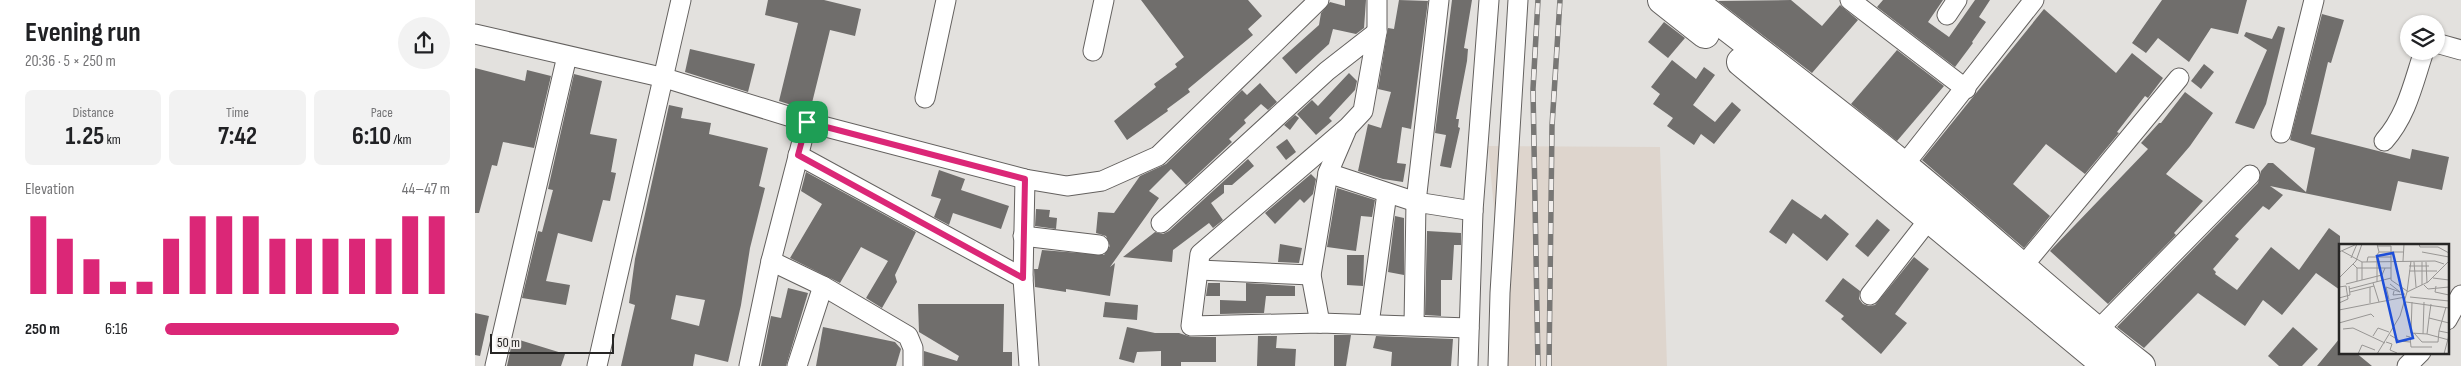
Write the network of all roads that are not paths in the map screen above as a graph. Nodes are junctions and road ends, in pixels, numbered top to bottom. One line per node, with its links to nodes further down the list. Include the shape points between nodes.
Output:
1 (681, 0): 21 (street)
2 (946, 0): 24 (street)
3 (1104, 0): 18 (street)
4 (1319, 0): 33 (street, via 1158,156 1102,180 1067,186)
5 (1377, 0): 14 (street)
6 (1439, 0): 35 (street)
7 (1489, 0): 36 (street)
8 (1519, 0): 63 (street)
9 (1662, 0): 37 (highway, via 1765,80)
10 (1692, 0): 30 (highway)
11 (1850, 0): 23 (street)
12 (2033, 0): 23 (street)
13 (2314, 0): 27 (street)
14 (1377, 32): 26 (street, via 1363,111); 38 (street, via 1327,71)
15 (475, 34): 19 (street)
16 (2445, 46): 17 (street)
17 (2461, 50)
18 (1093, 52)
19 (567, 56): 21 (street); 56 (street)
20 (2420, 60): 28 (street, via 2404,114)
21 (665, 78): 25 (street); 57 (street)
22 (2179, 78): 42 (street)
23 (1966, 89): 30 (street)
24 (925, 98)
25 (807, 122): 29 (street); 33 (street)
26 (1348, 127): 31 (street); 43 (street, via 1200,254)
27 (2281, 132)
28 (2384, 141)
29 (798, 155): 41 (street); 45 (street)
30 (1904, 166): 42 (highway)
31 (1328, 173): 34 (street); 44 (street)
32 (2250, 175): 54 (street)
33 (1025, 179): 39 (street)
34 (1387, 193): 35 (street); 51 (street)
35 (1416, 202): 36 (street); 52 (street)
36 (1473, 211): 53 (street)
37 (1930, 218): 47 (street); 64 (highway)
38 (1161, 223)
39 (1023, 236): 40 (street); 45 (street)
40 (1099, 245)
41 (771, 261): 46 (street); 58 (street)
42 (2023, 266): 54 (highway)
43 (1199, 270): 44 (street); 50 (street, via 1191,326)
44 (1311, 274): 50 (street)
45 (1023, 278): 61 (street)
46 (823, 286): 59 (street); 60 (street, via 908,336 913,348)
47 (1870, 295)
48 (2461, 295): 49 (street)
49 (2449, 316)
50 (1320, 323): 51 (street)
51 (1369, 324): 52 (street)
52 (1413, 325): 53 (street)
53 (1469, 328): 62 (street)
54 (2096, 332): 65 (highway)
55 (2419, 354): 66 (street)
56 (495, 366)
57 (597, 366)
58 (749, 366)
59 (797, 366)
60 (913, 366)
61 (1029, 366)
62 (1468, 366)
63 (1498, 366)
64 (2107, 366)
65 (2141, 366)
66 (2407, 366)

